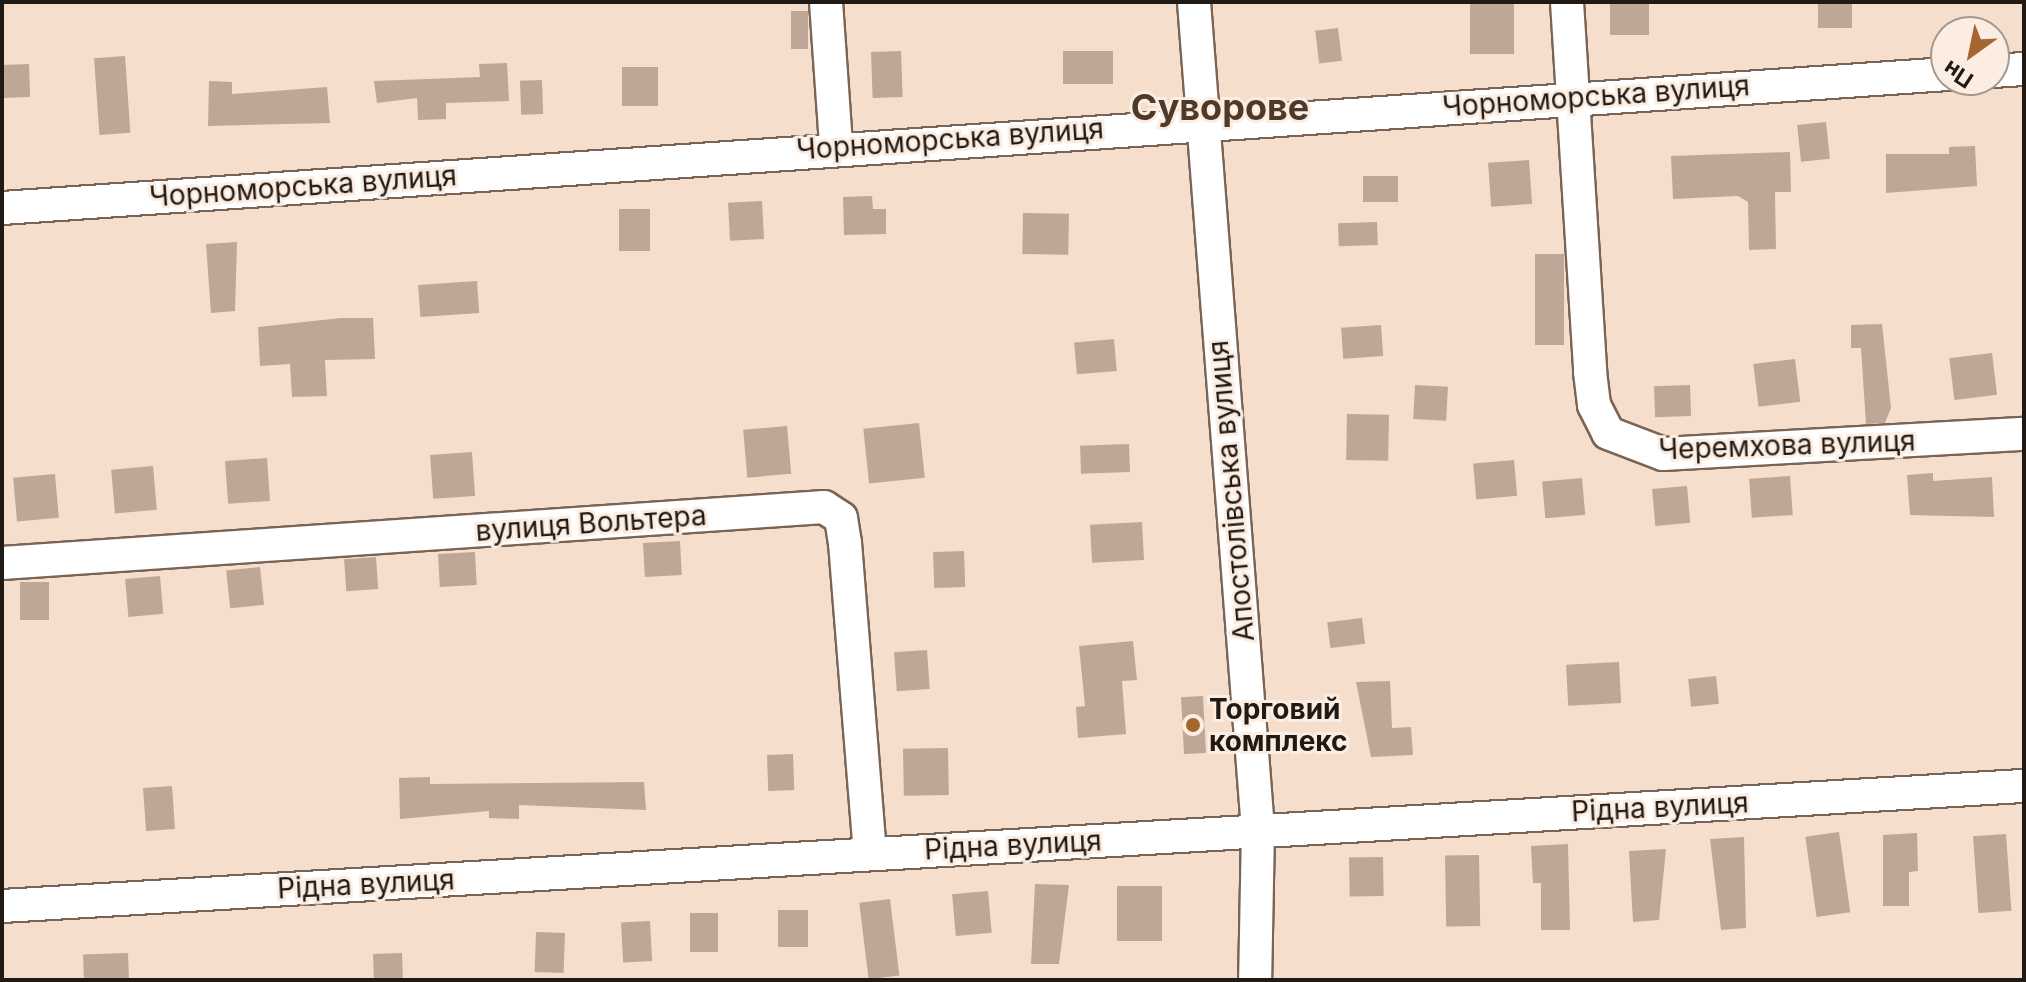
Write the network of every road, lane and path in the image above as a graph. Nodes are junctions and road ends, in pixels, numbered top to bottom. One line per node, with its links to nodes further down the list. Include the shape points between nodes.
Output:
1 (826, 2): 7 (street)
2 (1194, 2): 6 (street, Апостолівська вулиця)
3 (1567, 2): 5 (street)
4 (1930, 75): 5 (street, Чорноморська вулиця)
5 (1575, 96): 6 (street, Чорноморська вулиця); 9 (street, Черемхова вулиця, via 1590,372 1594,405 1608,433 1663,454)
6 (1201, 122): 7 (street, Чорноморська вулиця); 12 (street, Апостолівська вулиця)
7 (836, 146): 8 (street, Чорноморська вулиця)
8 (2, 208)
9 (2024, 434)
10 (2, 563): 13 (street, вулиця Вольтера, via 824,507 841,518 845,543)
11 (2024, 786): 12 (street, Рідна вулиця)
12 (1258, 830): 13 (street, Рідна вулиця); 15 (street, Апостолівська вулиця)
13 (870, 853): 14 (street, Рідна вулиця)
14 (2, 906)
15 (1255, 980)

